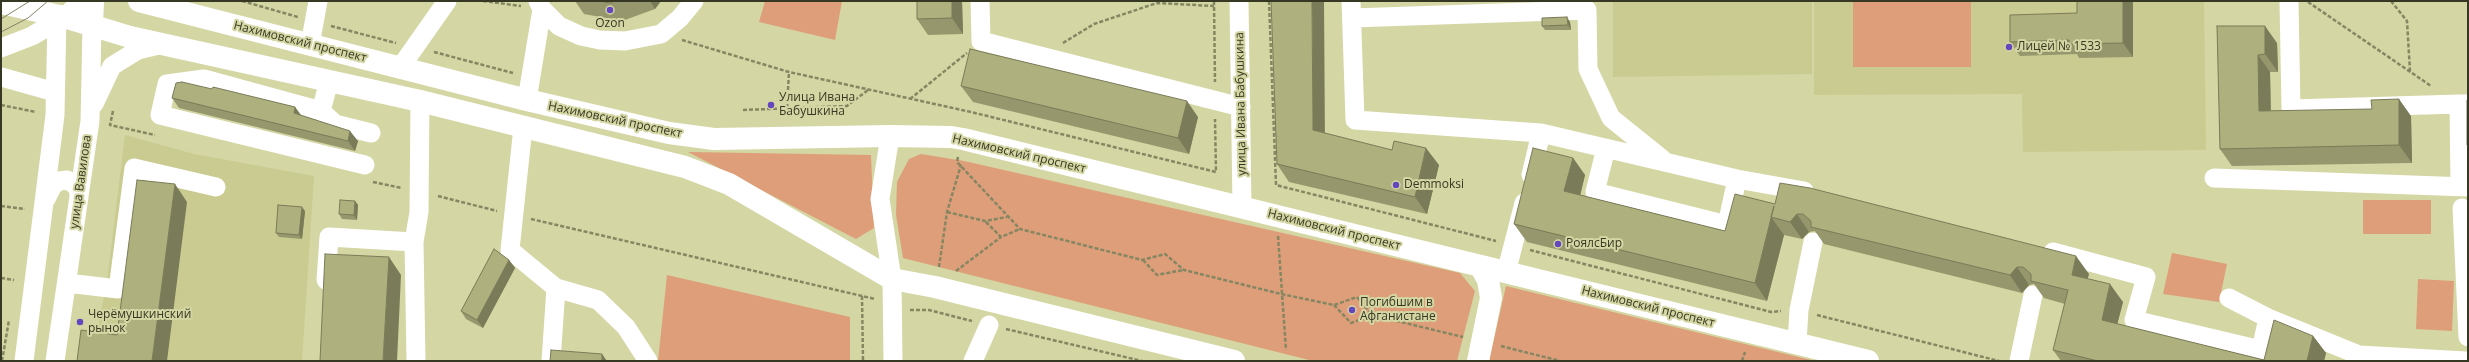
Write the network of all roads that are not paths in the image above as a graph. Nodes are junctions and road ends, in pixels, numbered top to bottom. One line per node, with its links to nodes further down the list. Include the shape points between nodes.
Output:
1 (82, 1): 14 (street)
2 (93, 1): 15 (main road, улица Вавилова)
3 (139, 1): 17 (main road, Нахимовский проспект)
4 (318, 1): 17 (street)
5 (447, 1): 20 (street)
6 (694, 1): 11 (street, via 680,18 660,34 625,40 600,40 581,36 559,26)
7 (980, 1): 28 (street, via 981,41)
8 (1239, 1): 28 (street, улица Ивана Бабушкина)
9 (2289, 1): 27 (street, via 2291,109)
10 (1, 3): 14 (main road)
11 (540, 5): 25 (street)
12 (1588, 5): 13 (street); 36 (street, via 1588,69 1611,118)
13 (1352, 9): 33 (street, via 1354,120)
14 (59, 14): 15 (main road); 18 (street, via 32,36); 24 (street)
15 (92, 26): 16 (main road); 30 (street, улица Вавилова)
16 (163, 44): 19 (main road); 30 (street, via 138,50 112,66 97,95)
17 (310, 45): 20 (main road, Нахимовский проспект)
18 (1, 48)
19 (186, 50): 22 (street); 23 (main road)
20 (400, 68): 25 (main road, Нахимовский проспект)
21 (1, 77): 24 (street)
22 (204, 79): 29 (street); 37 (street, via 167,84 160,115)
23 (329, 80): 26 (main road); 29 (street)
24 (56, 92): 44 (street)
25 (527, 100): 34 (main road, Нахимовский проспект, via 669,133 714,138)
26 (420, 101): 31 (main road); 47 (street, via 419,212)
27 (2464, 104): 41 (street)
28 (1241, 107): 45 (street, улица Ивана Бабушкина)
29 (322, 112): 32 (street, via 335,124)
30 (90, 121): 43 (street, улица Вавилова)
31 (522, 127): 52 (main road, via 685,167 729,184); 54 (street, via 509,255)
32 (371, 133)
33 (1541, 134): 35 (street); 51 (street)
34 (890, 136): 45 (main road, Нахимовский проспект, via 951,137); 52 (street, via 880,199)
35 (1606, 148): 36 (street); 39 (street, via 1595,192 1727,225)
36 (1667, 162): 39 (street)
37 (365, 172)
38 (2214, 178): 41 (street)
39 (1737, 179): 42 (street)
40 (216, 187): 53 (street, via 134,168 118,290)
41 (2464, 187)
42 (1825, 195)
43 (79, 198): 44 (street, via 79,190 67,180 53,184); 53 (street, улица Вавилова)
44 (46, 199): 65 (street)
45 (1242, 207): 50 (main road, Нахимовский проспект)
46 (2462, 208): 60 (street)
47 (414, 242): 57 (street, via 329,237); 67 (street)
48 (1813, 242): 61 (street, via 1799,310)
49 (2042, 252): 58 (street, via 2146,277 2134,320 2261,350)
50 (1480, 266): 51 (main road, Нахимовский проспект); 72 (main road, via 1488,280 1491,298)
51 (1506, 273): 61 (main road, Нахимовский проспект)
52 (892, 279): 62 (main road, via 935,287); 70 (street)
53 (67, 283): 66 (street, улица Вавилова)
54 (556, 288): 68 (street); 69 (street, via 598,300 626,326)
55 (2033, 296): 74 (street)
56 (2229, 298): 58 (street)
57 (326, 299)
58 (2268, 318): 63 (street)
59 (989, 325): 71 (street)
60 (2468, 337)
61 (1797, 344): 73 (main road, Нахимовский проспект)
62 (1178, 354): 64 (main road)
63 (2359, 358): 75 (street)
64 (1220, 359)
65 (24, 361)
66 (55, 361)
67 (416, 361)
68 (551, 361)
69 (648, 361)
70 (893, 361)
71 (973, 361)
72 (1478, 361)
73 (1868, 361)
74 (2019, 361)
75 (2466, 361)

